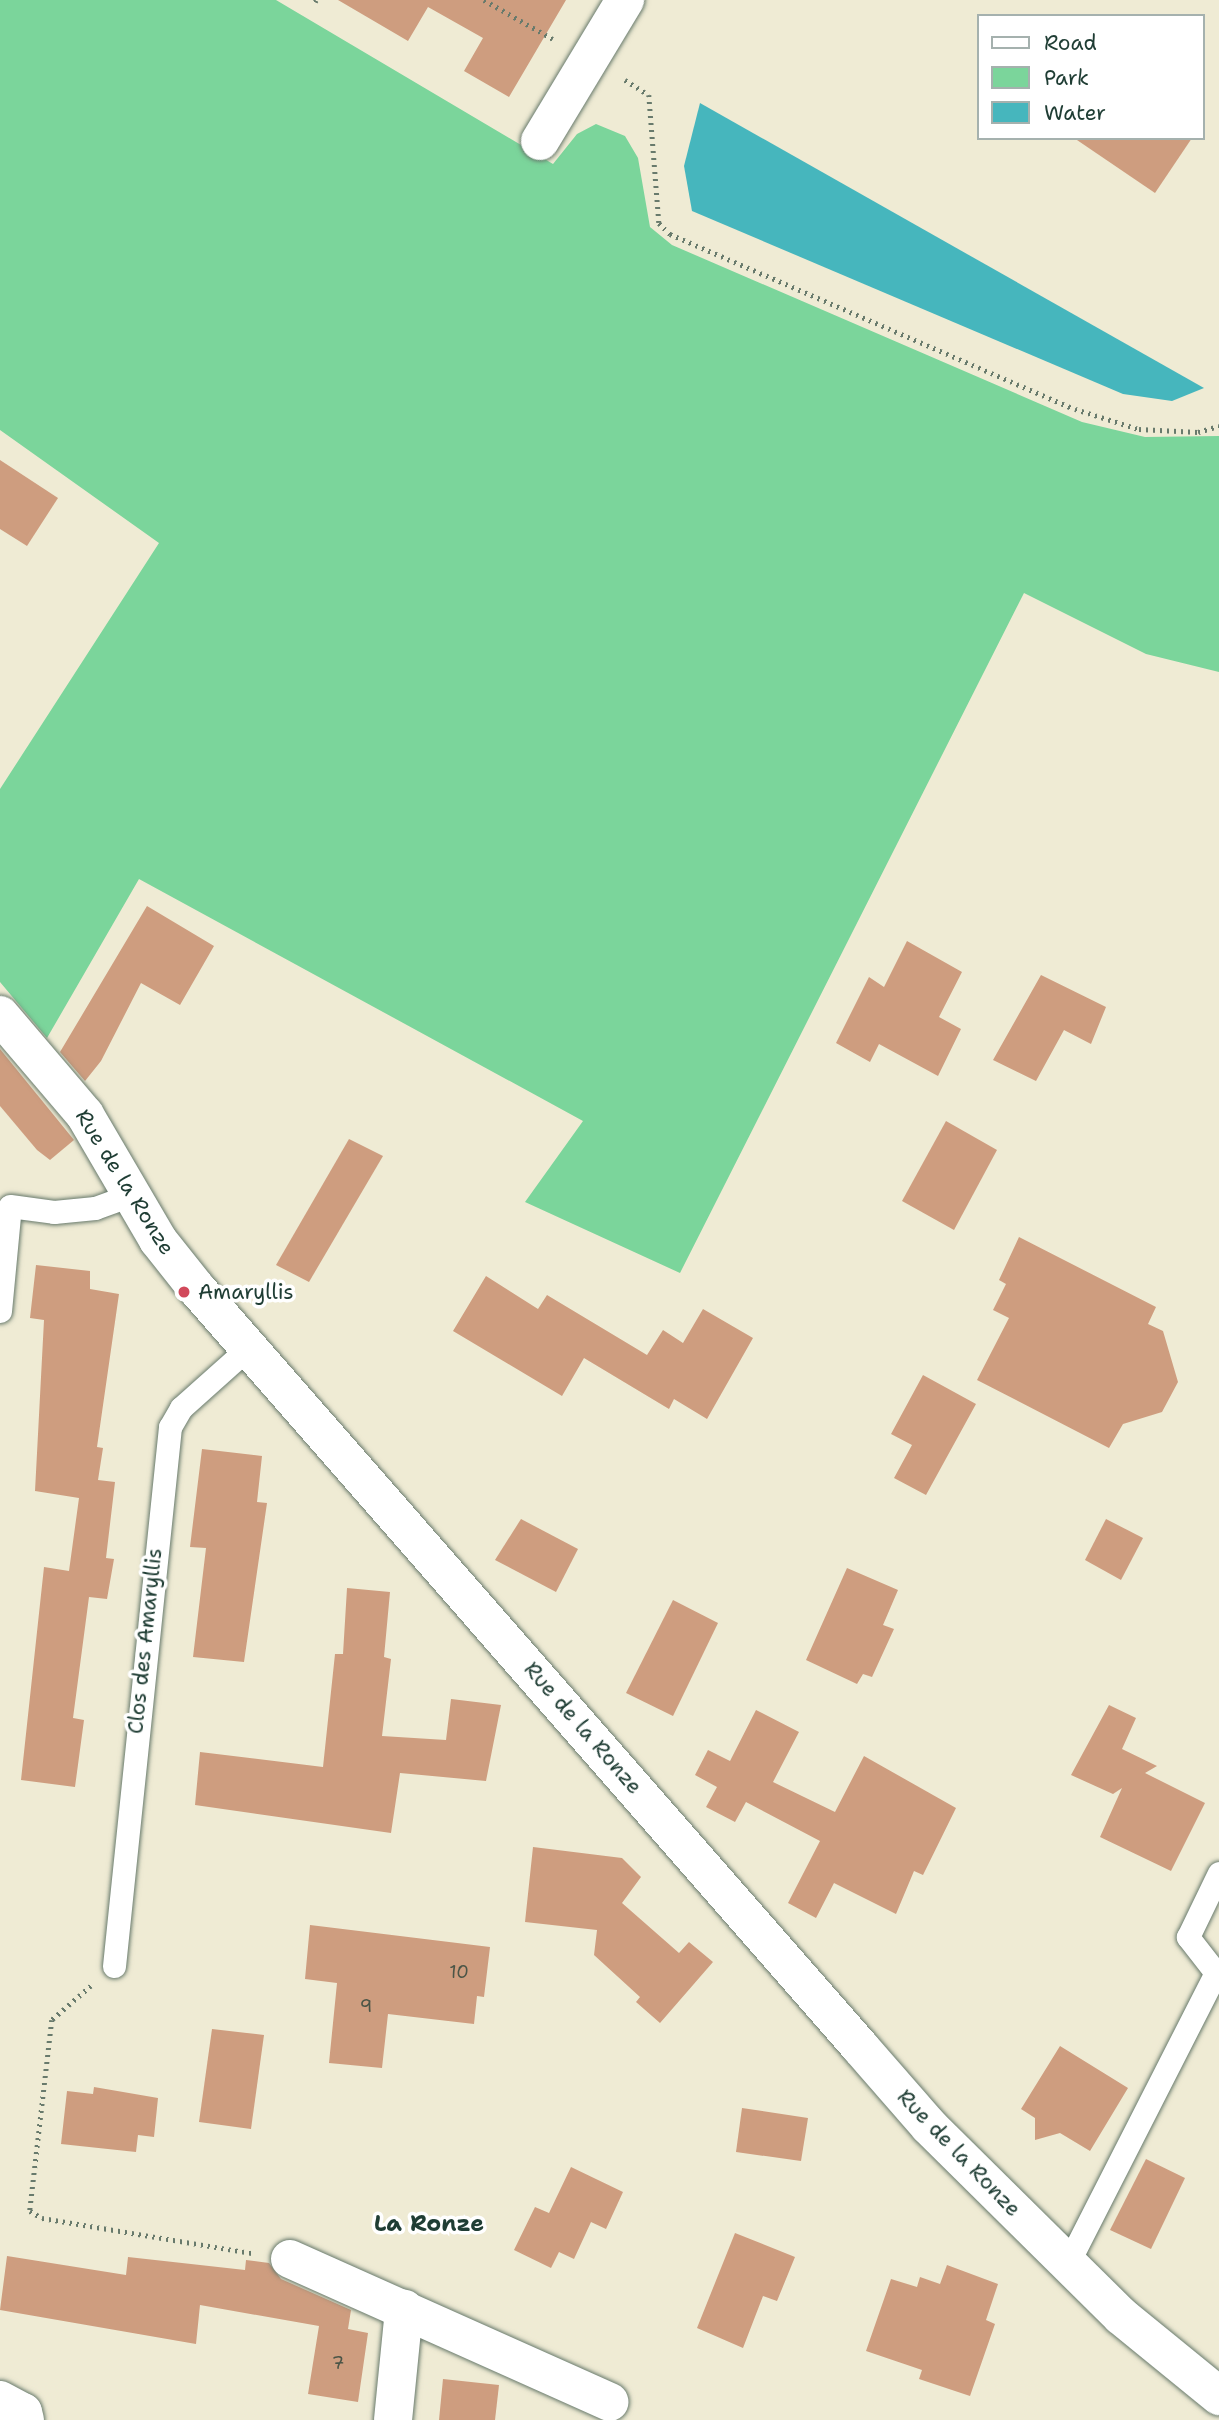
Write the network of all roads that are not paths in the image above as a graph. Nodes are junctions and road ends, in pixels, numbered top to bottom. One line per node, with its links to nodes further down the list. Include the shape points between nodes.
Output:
1 (625, 0): 2 (street)
2 (540, 141)
3 (0, 1015): 4 (street, Rue de la Ronze, via 85,1115)
4 (131, 1195): 5 (lane, via 96,1208 54,1212 10,1206); 6 (street, Rue de la Ronze, via 158,1240)
5 (0, 1311)
6 (247, 1349): 8 (lane, Clos des Amaryllis, via 181,1408 170,1427); 10 (street, Rue de la Ronze, via 929,2126)
7 (1219, 1873): 10 (lane, via 1188,1937 1216,1973)
8 (114, 1966)
9 (290, 2259): 11 (street)
10 (1068, 2263): 12 (street, Rue de la Ronze, via 1121,2316)
11 (404, 2309): 14 (street); 16 (street)
12 (1219, 2396)
13 (0, 2400): 15 (street, via 23,2412)
14 (610, 2402)
15 (25, 2420)
16 (393, 2420)

